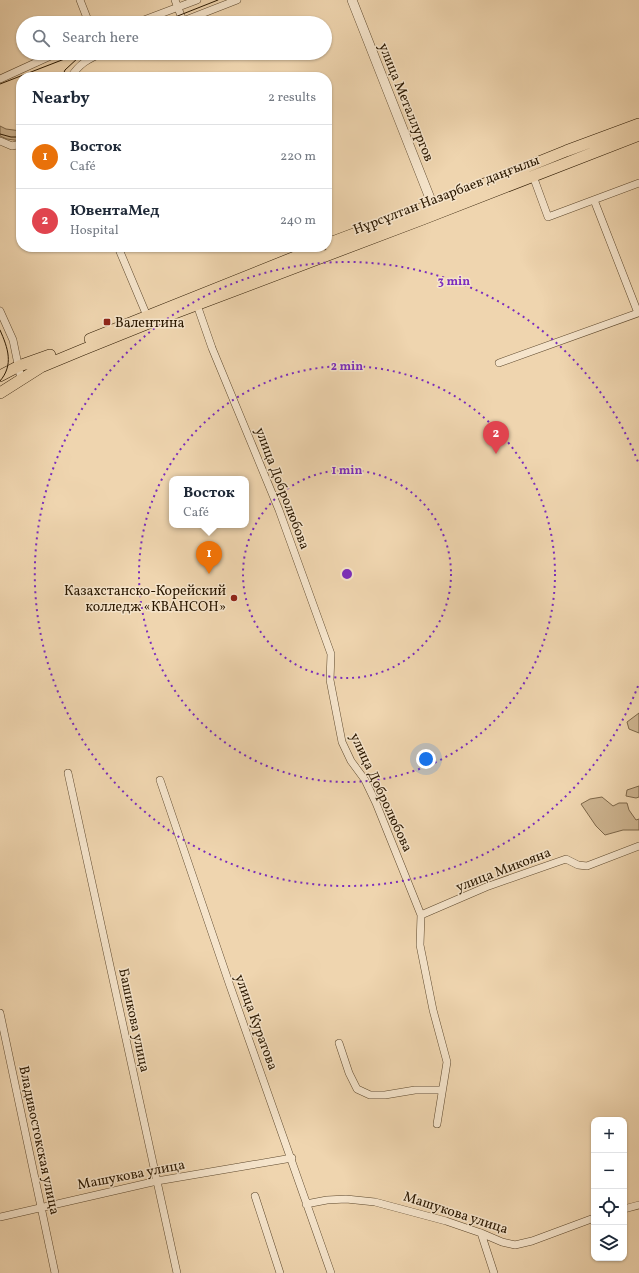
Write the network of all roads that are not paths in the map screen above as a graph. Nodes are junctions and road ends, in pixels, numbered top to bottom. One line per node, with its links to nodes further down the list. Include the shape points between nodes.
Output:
1 (80, 0): 6 (street)
2 (197, 0): 5 (street)
3 (237, 0): 9 (street)
4 (352, 0): 21 (street, улица Металлургов)
5 (176, 4): 7 (street); 8 (street)
6 (86, 16)
7 (151, 16)
8 (179, 16)
9 (196, 16)
10 (42, 60): 13 (street)
11 (86, 60): 12 (street)
12 (75, 72)
13 (0, 79)
14 (639, 124): 21 (main road, Нұрсұлтан Назарбаев даңғылы, via 566,151)
15 (639, 135): 18 (main road, Нұрсұлтан Назарбаев даңғылы)
16 (0, 141): 17 (street)
17 (16, 145)
18 (533, 176): 20 (street, via 548,217); 21 (main road, Нұрсұлтан Назарбаев даңғылы)
19 (639, 183): 20 (street)
20 (594, 200): 30 (street, via 638,313)
21 (435, 209): 22 (main road, Нұрсұлтан Назарбаев даңғылы); 23 (main road, Нұрсұлтан Назарбаев даңғылы)
22 (332, 242)
23 (332, 249)
24 (120, 252): 29 (street)
25 (309, 252): 27 (main road, Нұрсұлтан Назарбаев даңғылы)
26 (323, 252): 27 (main road, Нұрсұлтан Назарбаев даңғылы)
27 (196, 301): 29 (main road, Нұрсұлтан Назарбаев даңғылы); 33 (main road, Нұрсұлтан Назарбаев даңғылы, via 159,319 41,367); 38 (street, улица Добролюбова, via 212,348 279,510 330,654 330,680 342,742 376,803)
28 (0, 311): 31 (street, via 13,340)
29 (147, 316): 31 (main road, Нұрсұлтан Назарбаев даңғылы)
30 (499, 363)
31 (19, 366): 32 (main road, Нұрсұлтан Назарбаев даңғылы); 33 (street)
32 (0, 376)
33 (21, 379): 34 (main road, Нұрсұлтан Назарбаев даңғылы)
34 (0, 393)
35 (68, 773): 44 (street, Башикова улица)
36 (160, 780): 43 (street, улица Куратова)
37 (639, 846): 38 (street, улица Микояна, via 587,866 566,859 486,887)
38 (421, 915): 41 (street, улица Добролюбова, via 420,945 447,1062)
39 (0, 1013): 48 (street, Владивостокская улица)
40 (339, 1043): 41 (street, via 357,1089 370,1095)
41 (442, 1090): 42 (street, улица Добролюбова)
42 (437, 1124)
43 (292, 1158): 44 (street, Машукова улица); 46 (street, улица Куратова)
44 (157, 1182): 48 (street, Машукова улица); 54 (street, Башикова улица)
45 (255, 1196): 55 (street)
46 (306, 1204): 52 (street, Машукова улица, via 346,1199 375,1202); 56 (street, улица Куратова)
47 (639, 1205): 49 (street)
48 (41, 1206): 50 (street, Машукова улица); 53 (street, Владивостокская улица)
49 (627, 1208)
50 (0, 1217)
51 (591, 1219): 52 (street, Машукова улица, via 515,1245)
52 (481, 1233): 57 (street)
53 (55, 1273)
54 (178, 1273)
55 (280, 1273)
56 (331, 1273)
57 (494, 1273)

